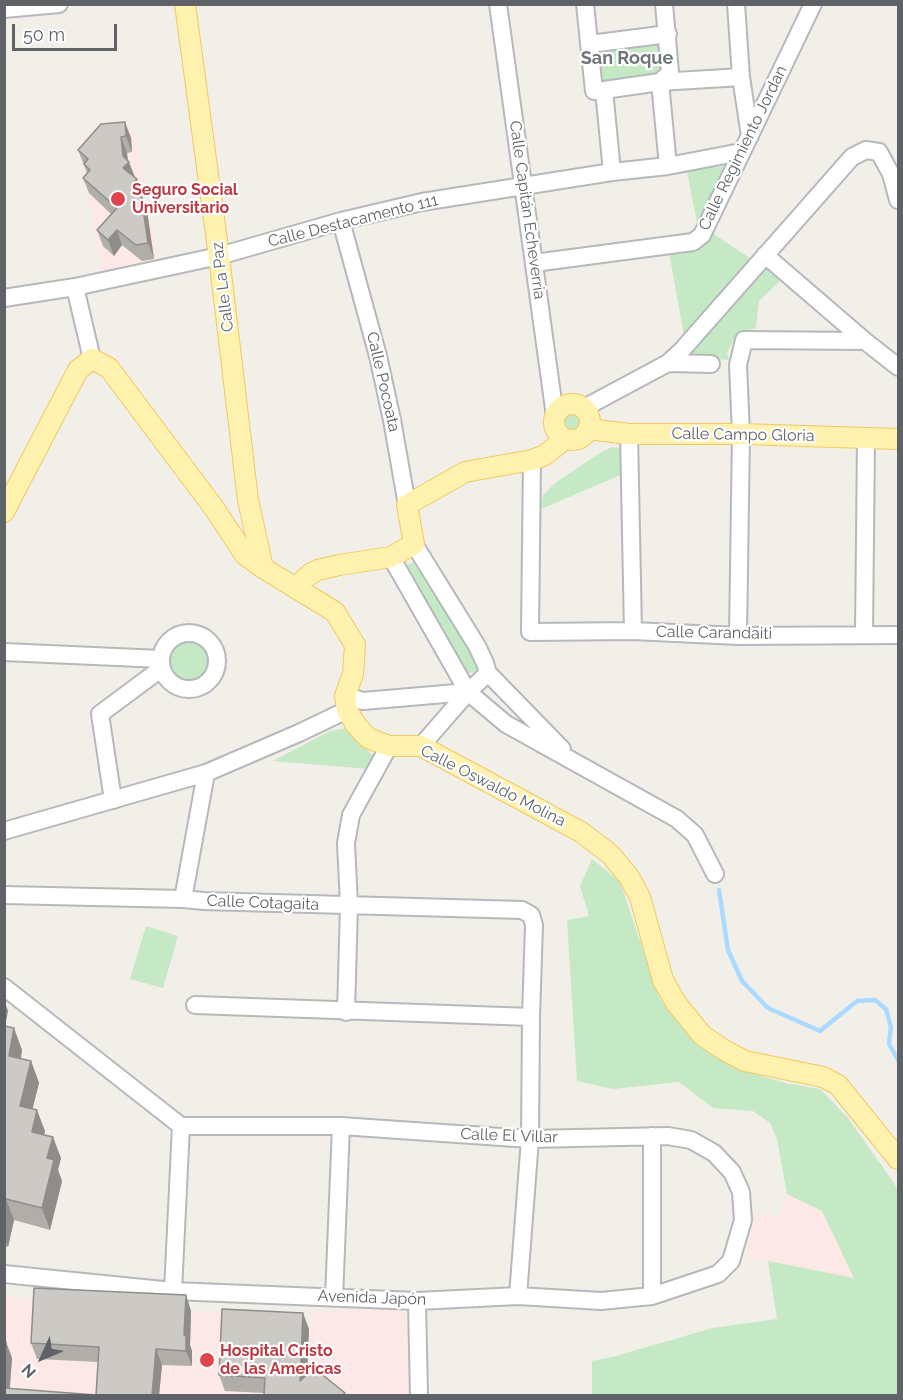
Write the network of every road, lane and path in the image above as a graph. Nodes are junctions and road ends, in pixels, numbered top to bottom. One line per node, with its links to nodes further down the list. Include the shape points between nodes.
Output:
1 (59, 4): 8 (street)
2 (185, 4): 23 (main road, Calle La Paz)
3 (498, 4): 19 (street, Calle Capitán Echeverria)
4 (585, 4): 10 (street)
5 (664, 4): 9 (street)
6 (736, 4): 11 (street)
7 (813, 4): 14 (street, Calle Regimiento Jordan)
8 (4, 9)
9 (668, 34): 10 (street); 12 (street, via 670,73)
10 (590, 44): 13 (street, via 594,91)
11 (741, 77): 12 (street); 14 (street)
12 (660, 82): 13 (street); 16 (street)
13 (604, 90): 17 (street)
14 (750, 136): 15 (street, Calle Regimiento Jordan)
15 (741, 152): 16 (street, Calle Destacamento 111); 24 (street, Calle Regimiento Jordan, via 702,235 693,242)
16 (668, 166): 17 (street, Calle Destacamento 111)
17 (612, 172): 19 (street, Calle Destacamento 111)
18 (895, 172): 20 (street); 22 (street, via 879,152 866,150 852,157)
19 (524, 187): 21 (street, Calle Destacamento 111, via 422,202); 24 (street, Calle Capitán Echeverria)
20 (898, 200)
21 (341, 221): 23 (street, Calle Destacamento 111); 42 (street, Calle Pocoata, via 378,356)
22 (765, 255): 27 (street); 29 (street)
23 (219, 256): 25 (street, Calle Destacamento 111); 41 (main road, Calle La Paz)
24 (534, 263): 33 (street, Calle Capitán Echeverria)
25 (75, 287): 26 (street, Calle Destacamento 111); 28 (street)
26 (4, 298)
27 (865, 341): 31 (street); 36 (street, via 744,340 738,365)
28 (92, 359): 43 (main road, via 109,368); 44 (main road, via 78,370)
29 (668, 363): 30 (street); 32 (street)
30 (711, 364)
31 (898, 367)
32 (584, 408): 33 (main road, via 567,404); 34 (main road, via 590,418)
33 (555, 416): 38 (main road, via 556,428)
34 (588, 429): 35 (main road, Calle Campo Gloria); 38 (main road, via 580,437)
35 (629, 434): 36 (main road, Calle Campo Gloria); 49 (street)
36 (741, 434): 37 (main road, Calle Campo Gloria); 52 (street)
37 (866, 438): 39 (main road, Calle Campo Gloria); 50 (street)
38 (565, 439): 40 (main road)
39 (898, 439)
40 (532, 460): 42 (main road, via 465,472); 49 (street, Calle Carandaiti, via 530,632)
41 (248, 500): 43 (main road, via 232,511); 47 (main road, Calle La Paz)
42 (407, 505): 45 (main road, Calle Pocoata)
43 (214, 508): 47 (main road, via 245,555)
44 (4, 512)
45 (414, 544): 46 (main road); 54 (street, via 477,646)
46 (391, 557): 48 (main road, via 318,570); 55 (street)
47 (263, 568): 48 (main road)
48 (296, 588): 56 (main road, via 335,612 355,645)
49 (633, 631): 52 (street, Calle Carandaiti)
50 (864, 634): 51 (street, Calle Carandaiti); 52 (street, Calle Carandaiti)
51 (898, 635)
52 (738, 636)
53 (4, 652): 61 (street, via 162,664 100,714)
54 (488, 673): 55 (street); 59 (street)
55 (468, 692): 56 (street); 58 (street); 59 (street, via 506,724)
56 (346, 703): 57 (main road, Calle Oswaldo Molina, via 356,725 368,738); 60 (street, via 299,733)
57 (389, 746): 58 (main road, Calle Oswaldo Molina); 66 (street, via 351,815 346,843)
58 (421, 746): 75 (main road, Calle Oswaldo Molina, via 581,832 610,854 640,897 663,980 702,1035 746,1061 823,1077 838,1085)
59 (575, 763): 63 (street, via 677,819 695,836)
60 (206, 773): 61 (street); 65 (street)
61 (113, 800): 62 (street)
62 (4, 831)
63 (715, 874)
64 (4, 895): 65 (street, Calle Cotagaita)
65 (183, 899): 66 (street, Calle Cotagaita)
66 (349, 905): 69 (street); 70 (street, Calle Cotagaita, via 522,910 531,915)
67 (4, 987): 71 (street)
68 (195, 1005): 69 (street)
69 (346, 1012): 70 (street)
70 (531, 1017): 74 (street)
71 (181, 1126): 72 (street, Calle El Villar); 78 (street)
72 (341, 1126): 74 (street, Calle El Villar); 81 (street)
73 (652, 1136): 74 (street, Calle El Villar); 76 (street, Calle El Villar, via 691,1140 714,1153 732,1172 741,1192 743,1220); 80 (street)
74 (530, 1138): 79 (street)
75 (898, 1159)
76 (731, 1261): 80 (street, Avenida Japón, via 717,1274)
77 (4, 1274): 78 (street, Avenida Japón)
78 (172, 1291): 81 (street, Avenida Japón)
79 (518, 1296): 80 (street, Avenida Japón, via 601,1301); 82 (street, Avenida Japón)
80 (652, 1296)
81 (334, 1298): 82 (street, Avenida Japón)
82 (417, 1301): 83 (street)
83 (419, 1395)

